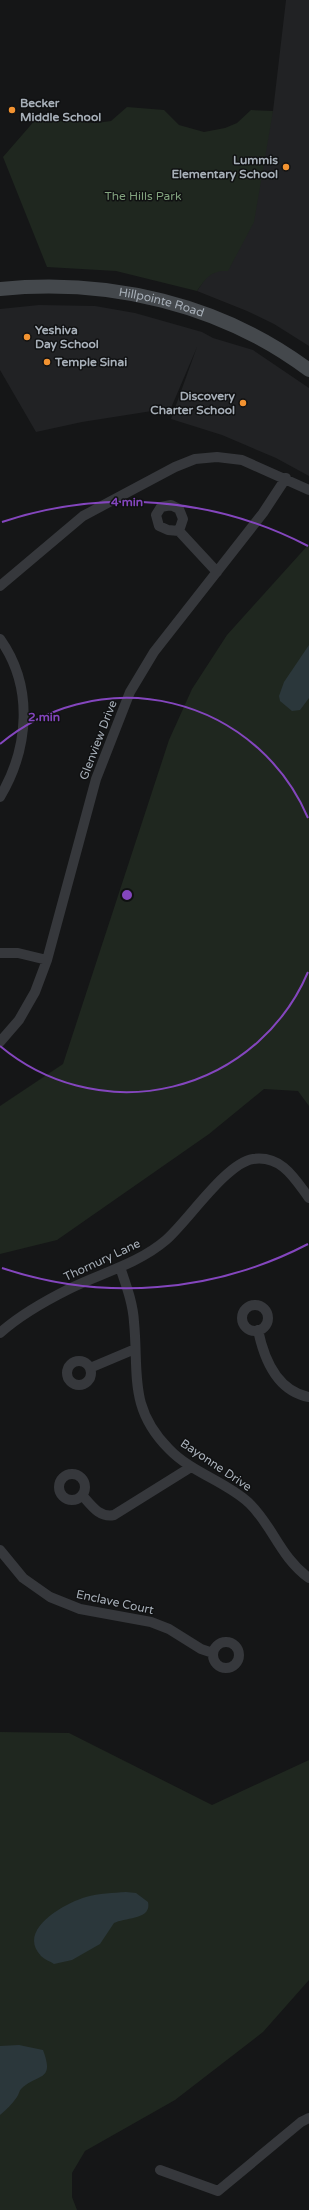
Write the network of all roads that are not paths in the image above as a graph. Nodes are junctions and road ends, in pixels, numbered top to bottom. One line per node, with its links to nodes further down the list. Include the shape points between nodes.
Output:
1 (0, 289): 2 (street, Hillpointe Road, via 37,286 78,287 159,300 195,310 247,331)
2 (309, 370)
3 (286, 478): 4 (street); 6 (street, Glenview Drive, via 263,513); 7 (street, via 242,460 217,457 194,459 83,516)
4 (309, 490)
5 (179, 531): 6 (street)
6 (217, 572): 11 (street, Glenview Drive, via 154,652 130,692 96,779)
7 (0, 586)
8 (0, 639): 9 (street, via 7,649 20,681 24,714 21,749 12,777)
9 (0, 797)
10 (0, 953): 11 (street, via 18,953)
11 (47, 960): 12 (street, Glenview Drive, via 35,992 19,1020)
12 (0, 1042)
13 (309, 1198): 14 (street, Thornury Lane, via 285,1167 263,1159 249,1160 236,1166 166,1240 139,1259)
14 (120, 1267): 16 (street, Thornury Lane, via 68,1289); 17 (street, Bayonne Drive, via 133,1309)
15 (258, 1330): 19 (street, via 265,1358 274,1373 292,1390)
16 (0, 1333)
17 (135, 1349): 18 (street); 20 (street, Bayonne Drive, via 137,1391 146,1416 168,1449)
18 (90, 1368)
19 (309, 1397)
20 (192, 1467): 21 (street, via 114,1515 100,1513); 23 (street, Bayonne Drive, via 248,1503 262,1518 284,1554)
21 (82, 1495)
22 (0, 1550): 24 (street, Enclave Court, via 23,1578 50,1597 80,1609 151,1622)
23 (309, 1578)
24 (213, 1653)
25 (309, 2118): 26 (street, via 218,2191)
26 (160, 2170)

